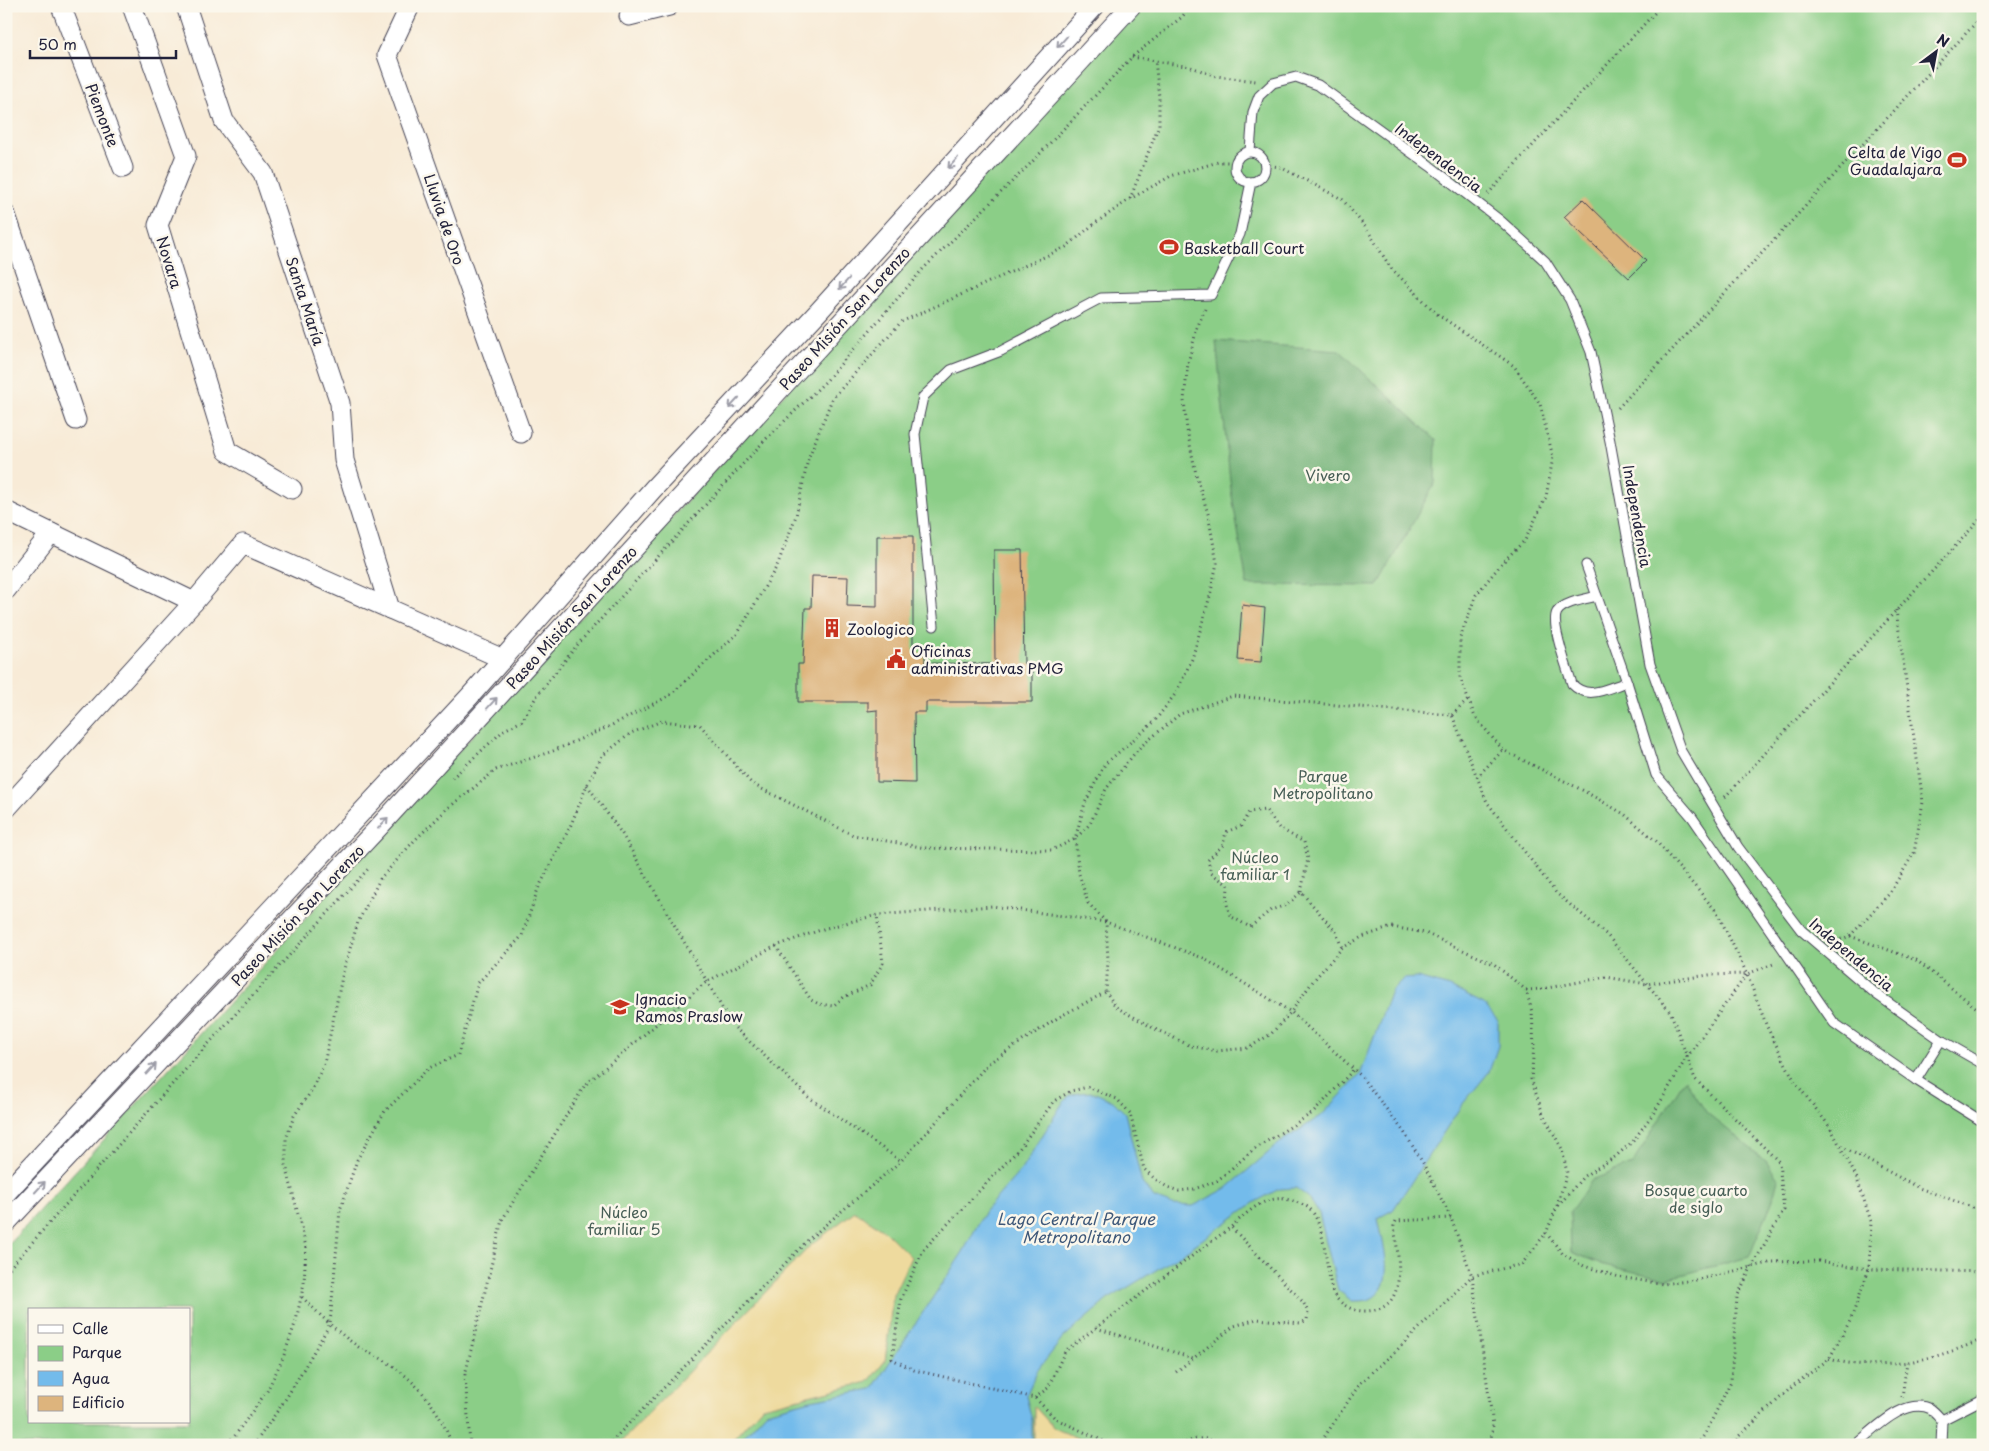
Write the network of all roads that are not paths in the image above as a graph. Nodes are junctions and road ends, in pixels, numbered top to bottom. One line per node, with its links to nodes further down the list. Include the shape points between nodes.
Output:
1 (61, 6): 10 (street, Piemonte)
2 (132, 6): 15 (street, Novara, via 186,156 158,225 227,452)
3 (186, 6): 22 (street, Santa María, via 224,121 263,173 340,404 344,460)
4 (410, 6): 14 (street, Lluvia de Oro, via 387,55)
5 (1095, 6): 24 (street, Paseo Misión San Lorenzo, one-way to 24, via 653,489)
6 (1131, 6): 32 (street, Paseo Misión San Lorenzo, one-way to 6, via 377,829)
7 (662, 7): 8 (street)
8 (629, 16)
9 (1250, 151): 11 (lane, via 1261,156 1265,165 1260,178); 11 (lane, via 1242,153 1234,167 1238,177); 27 (lane, Independencia, via 1253,112 1260,96 1273,83 1296,77 1318,85 1501,221 1545,261 1570,300 1591,352 1650,664 1681,750 1738,847 1801,930 1876,994)
10 (123, 168)
11 (1251, 182): 23 (lane, via 1240,234 1212,295 1101,298 1001,350 951,370 923,397 915,434)
12 (6, 215): 13 (street)
13 (76, 420)
14 (521, 433)
15 (292, 489)
16 (6, 512): 17 (street)
17 (51, 533): 19 (street); 21 (street)
18 (1586, 565): 20 (lane)
19 (6, 590)
20 (1597, 596): 25 (lane); 25 (lane, via 1565,605 1557,612 1555,624 1572,684 1587,694)
21 (194, 602): 22 (street, via 243,544); 26 (street)
22 (390, 609): 24 (street)
23 (934, 626)
24 (503, 659): 31 (street, Paseo Misión San Lorenzo)
25 (1627, 682): 29 (lane, via 1656,775 1692,817 1834,1023)
26 (6, 809)
27 (1941, 1040): 28 (lane, Independencia); 29 (lane)
28 (1983, 1064)
29 (1916, 1080): 30 (lane)
30 (1983, 1122)
31 (6, 1193)
32 (6, 1223)
33 (1983, 1399): 34 (lane)
34 (1942, 1420): 35 (lane, via 1931,1410 1918,1406 1901,1409); 36 (lane)
35 (1855, 1445)
36 (1941, 1445)

